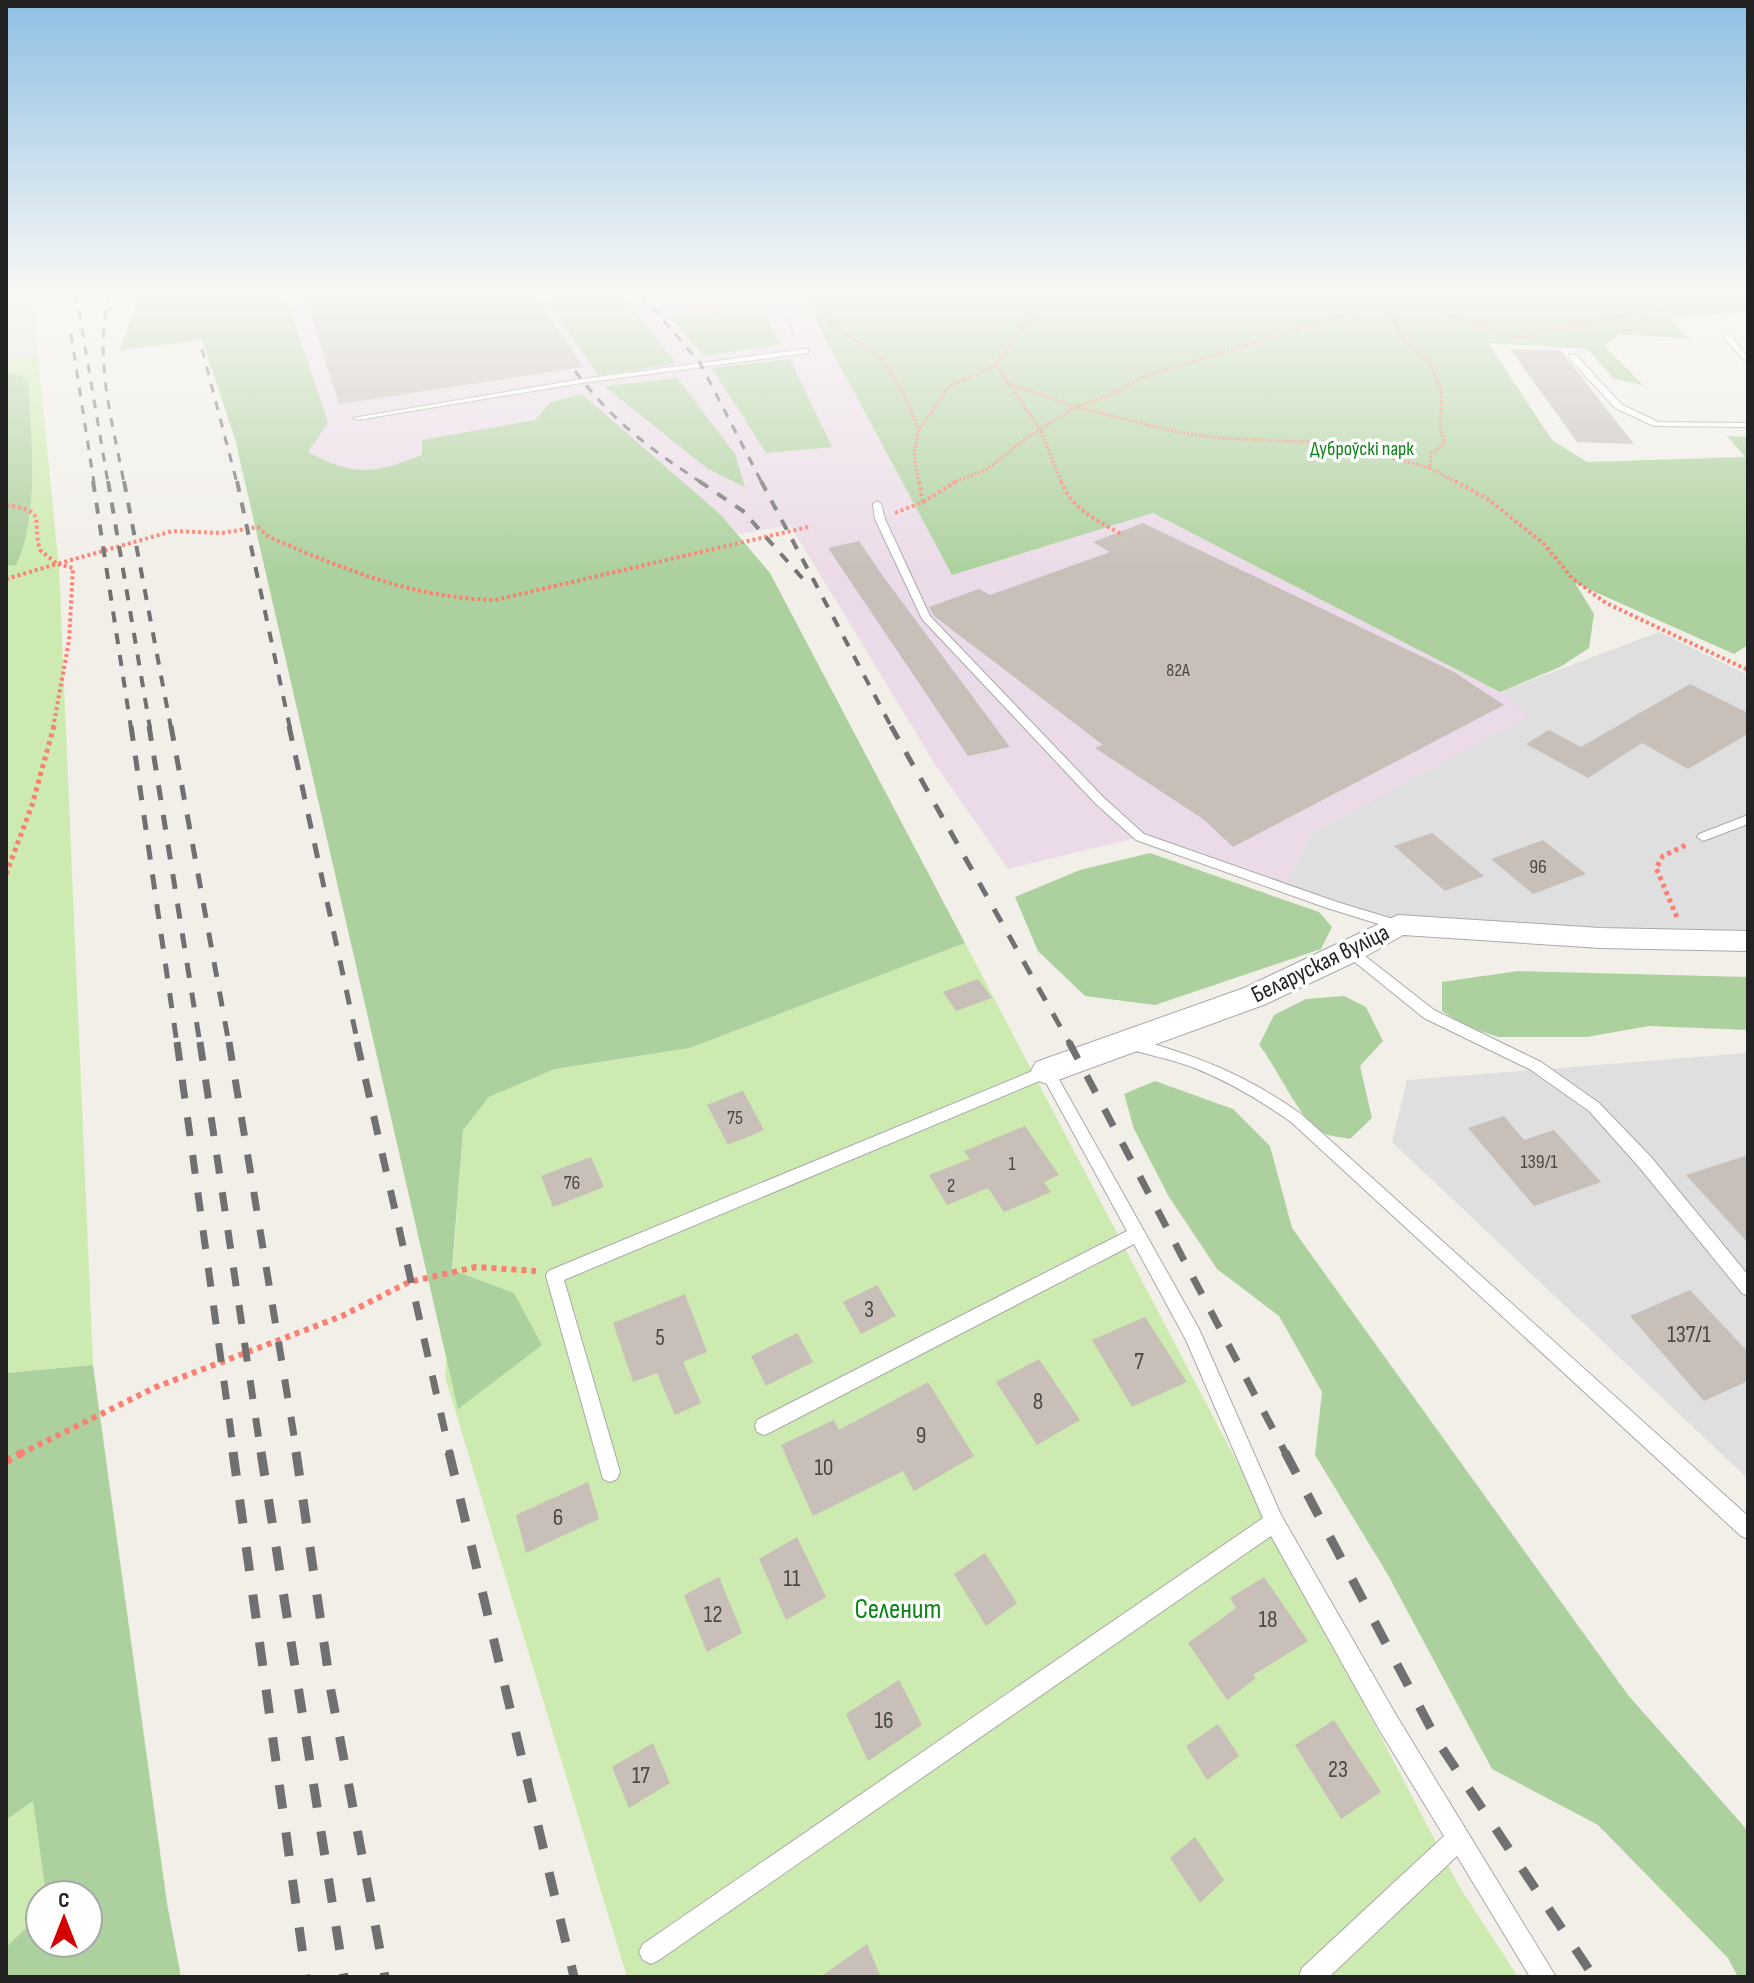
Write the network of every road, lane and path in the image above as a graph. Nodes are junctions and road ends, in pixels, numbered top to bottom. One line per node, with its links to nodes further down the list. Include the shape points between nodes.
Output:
1 (554, 386): 10 (lane)
2 (899, 386): 12 (path)
3 (951, 386): 12 (path)
4 (1009, 386): 13 (path)
5 (1013, 386): 9 (path)
6 (1130, 386): 9 (path)
7 (1440, 386): 14 (path, via 1445,443 1431,453)
8 (1599, 386): 11 (lane, via 1618,406 1657,424)
9 (1076, 407): 13 (path); 14 (path, via 1218,438 1333,443)
10 (357, 418)
11 (1748, 425)
12 (919, 429): 15 (path, via 914,455)
13 (1040, 429): 15 (path, via 986,470); 20 (path, via 1066,494 1085,514)
14 (1430, 468): 23 (path, via 1489,500 1606,603)
15 (923, 502): 18 (path)
16 (877, 504): 18 (lane)
17 (6, 505): 21 (path, via 37,515 37,549)
18 (880, 519): 27 (lane, via 926,617 1140,837)
19 (808, 527): 21 (path, via 495,600 459,601 373,582 269,537 258,527 222,533 173,531)
20 (1123, 535)
21 (57, 564): 22 (path); 26 (path, via 73,568 74,605 64,671 28,826)
22 (6, 579)
23 (1748, 670)
24 (1748, 819): 25 (lane)
25 (1703, 837): 28 (path, via 1663,856 1656,868)
26 (6, 874)
27 (1398, 925): 28 (street, Беларуская вуліца); 30 (street, Беларуская вуліца)
28 (1687, 940): 29 (street, Беларуская вуліца)
29 (1748, 941)
30 (1351, 952): 31 (street, Беларуская вуліца, via 1255,996); 35 (lane, via 1429,1014 1536,1066 1594,1107)
31 (1126, 1043): 32 (street, Беларуская вуліца); 40 (lane, via 1214,1066 1296,1118)
32 (1047, 1071): 33 (lane); 34 (lane)
33 (1137, 1234): 36 (lane); 39 (lane, via 1193,1335)
34 (554, 1276): 37 (path, via 476,1267 409,1282 342,1316 156,1387); 38 (lane)
35 (1748, 1288)
36 (764, 1426)
37 (6, 1461)
38 (610, 1472)
39 (1274, 1522): 41 (lane); 42 (lane)
40 (1748, 1529)
41 (1459, 1838): 43 (lane); 44 (lane)
42 (651, 1952)
43 (1311, 1977)
44 (1544, 1977)

